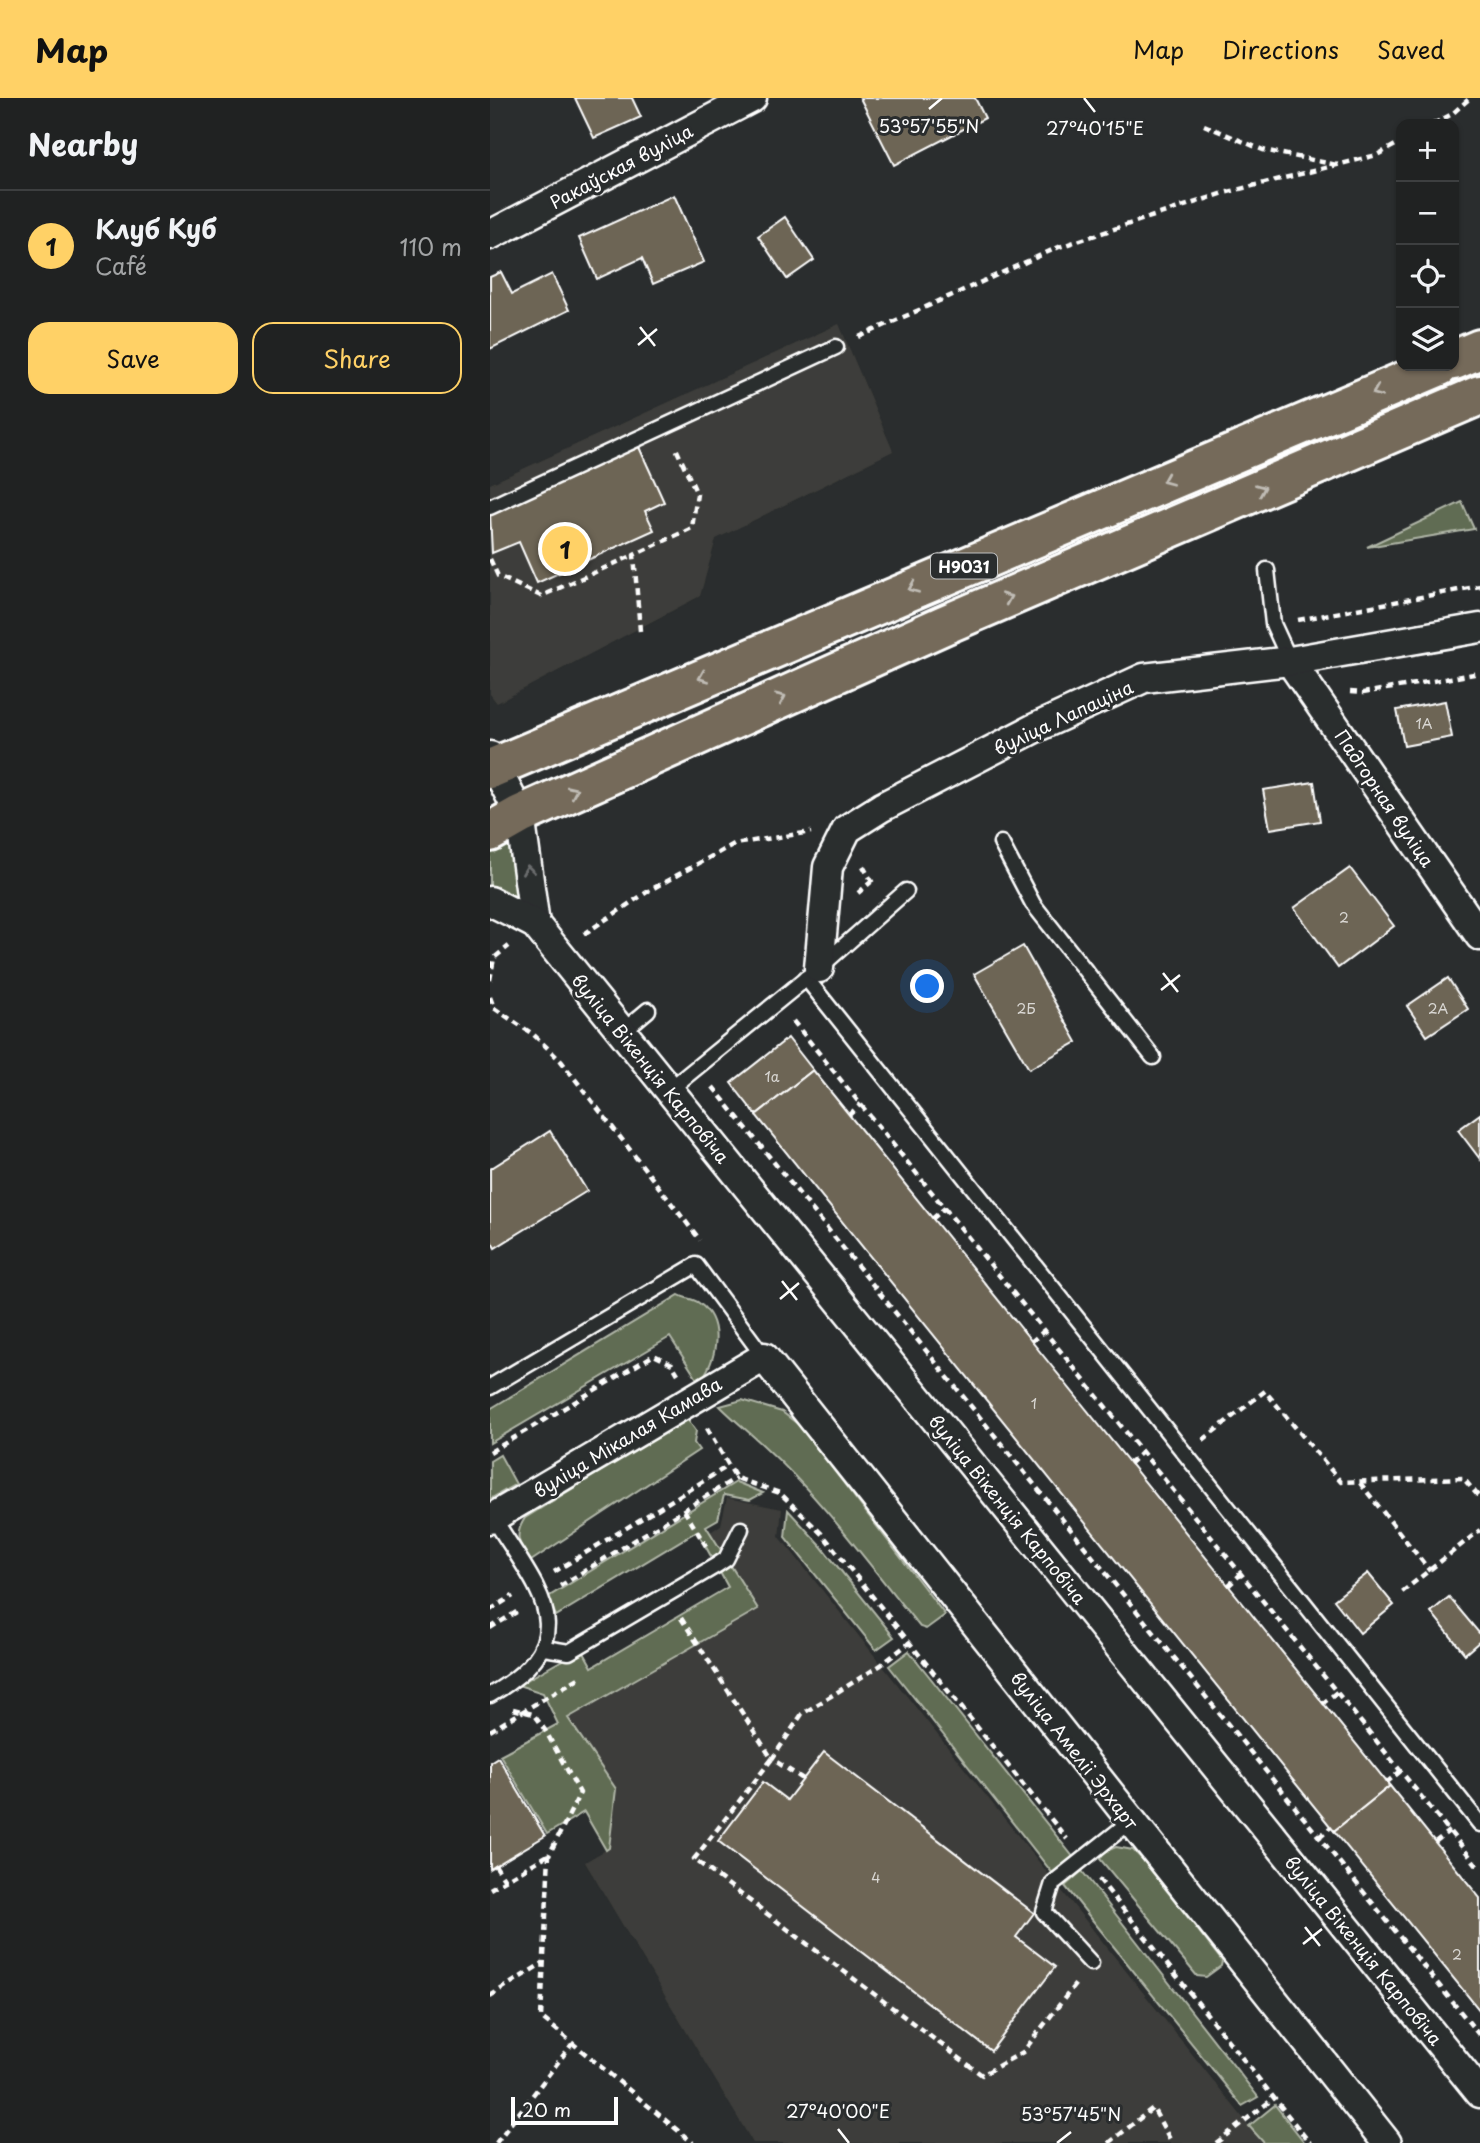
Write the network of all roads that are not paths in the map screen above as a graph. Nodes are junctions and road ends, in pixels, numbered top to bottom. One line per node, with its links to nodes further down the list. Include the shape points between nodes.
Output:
1 (752, 98): 2 (street, Ракаўская вуліца)
2 (490, 235)
3 (836, 347): 8 (lane)
4 (1480, 349): 5 (main road)
5 (1459, 358)
6 (1428, 371): 12 (main road, Н9031, one-way to 12)
7 (1480, 395): 13 (main road, Н9031, one-way to 7, via 944,625)
8 (490, 507)
9 (1267, 570): 11 (lane, via 1273,624)
10 (1480, 628): 11 (street, вуліца Лапаціна)
11 (1290, 661): 18 (street, Падгорная вуліца); 19 (street, вуліца Лапаціна, via 1144,678 1024,734 847,829 828,867)
12 (492, 764): 13 (street)
13 (505, 824): 17 (street, one-way to 13)
14 (1001, 843): 22 (lane, via 1033,904)
15 (905, 891): 19 (lane)
16 (490, 901): 17 (street)
17 (535, 924): 21 (street, вуліца Вікенція Карповіча)
18 (1480, 936)
19 (812, 973): 23 (lane); 31 (lane)
20 (648, 1010): 21 (lane)
21 (622, 1032): 23 (street, вуліца Вікенція Карповіча)
22 (1153, 1058)
23 (669, 1090): 33 (street, вуліца Вікенція Карповіча)
24 (764, 1357): 25 (lane, via 696,1265); 26 (street, вуліца Мікалая Камава); 30 (street, вуліца Амеліі Эрхарт)
25 (490, 1387)
26 (492, 1518): 28 (lane, via 549,1616)
27 (741, 1529): 28 (lane, via 726,1559 717,1565 569,1652)
28 (544, 1648): 29 (lane, via 534,1664)
29 (495, 1700)
30 (1131, 1821): 32 (lane, via 1053,1883 1044,1912); 34 (street, вуліца Амеліі Эрхарт)
31 (1480, 1824)
32 (1091, 1963)
33 (1480, 2093)
34 (1387, 2143)

